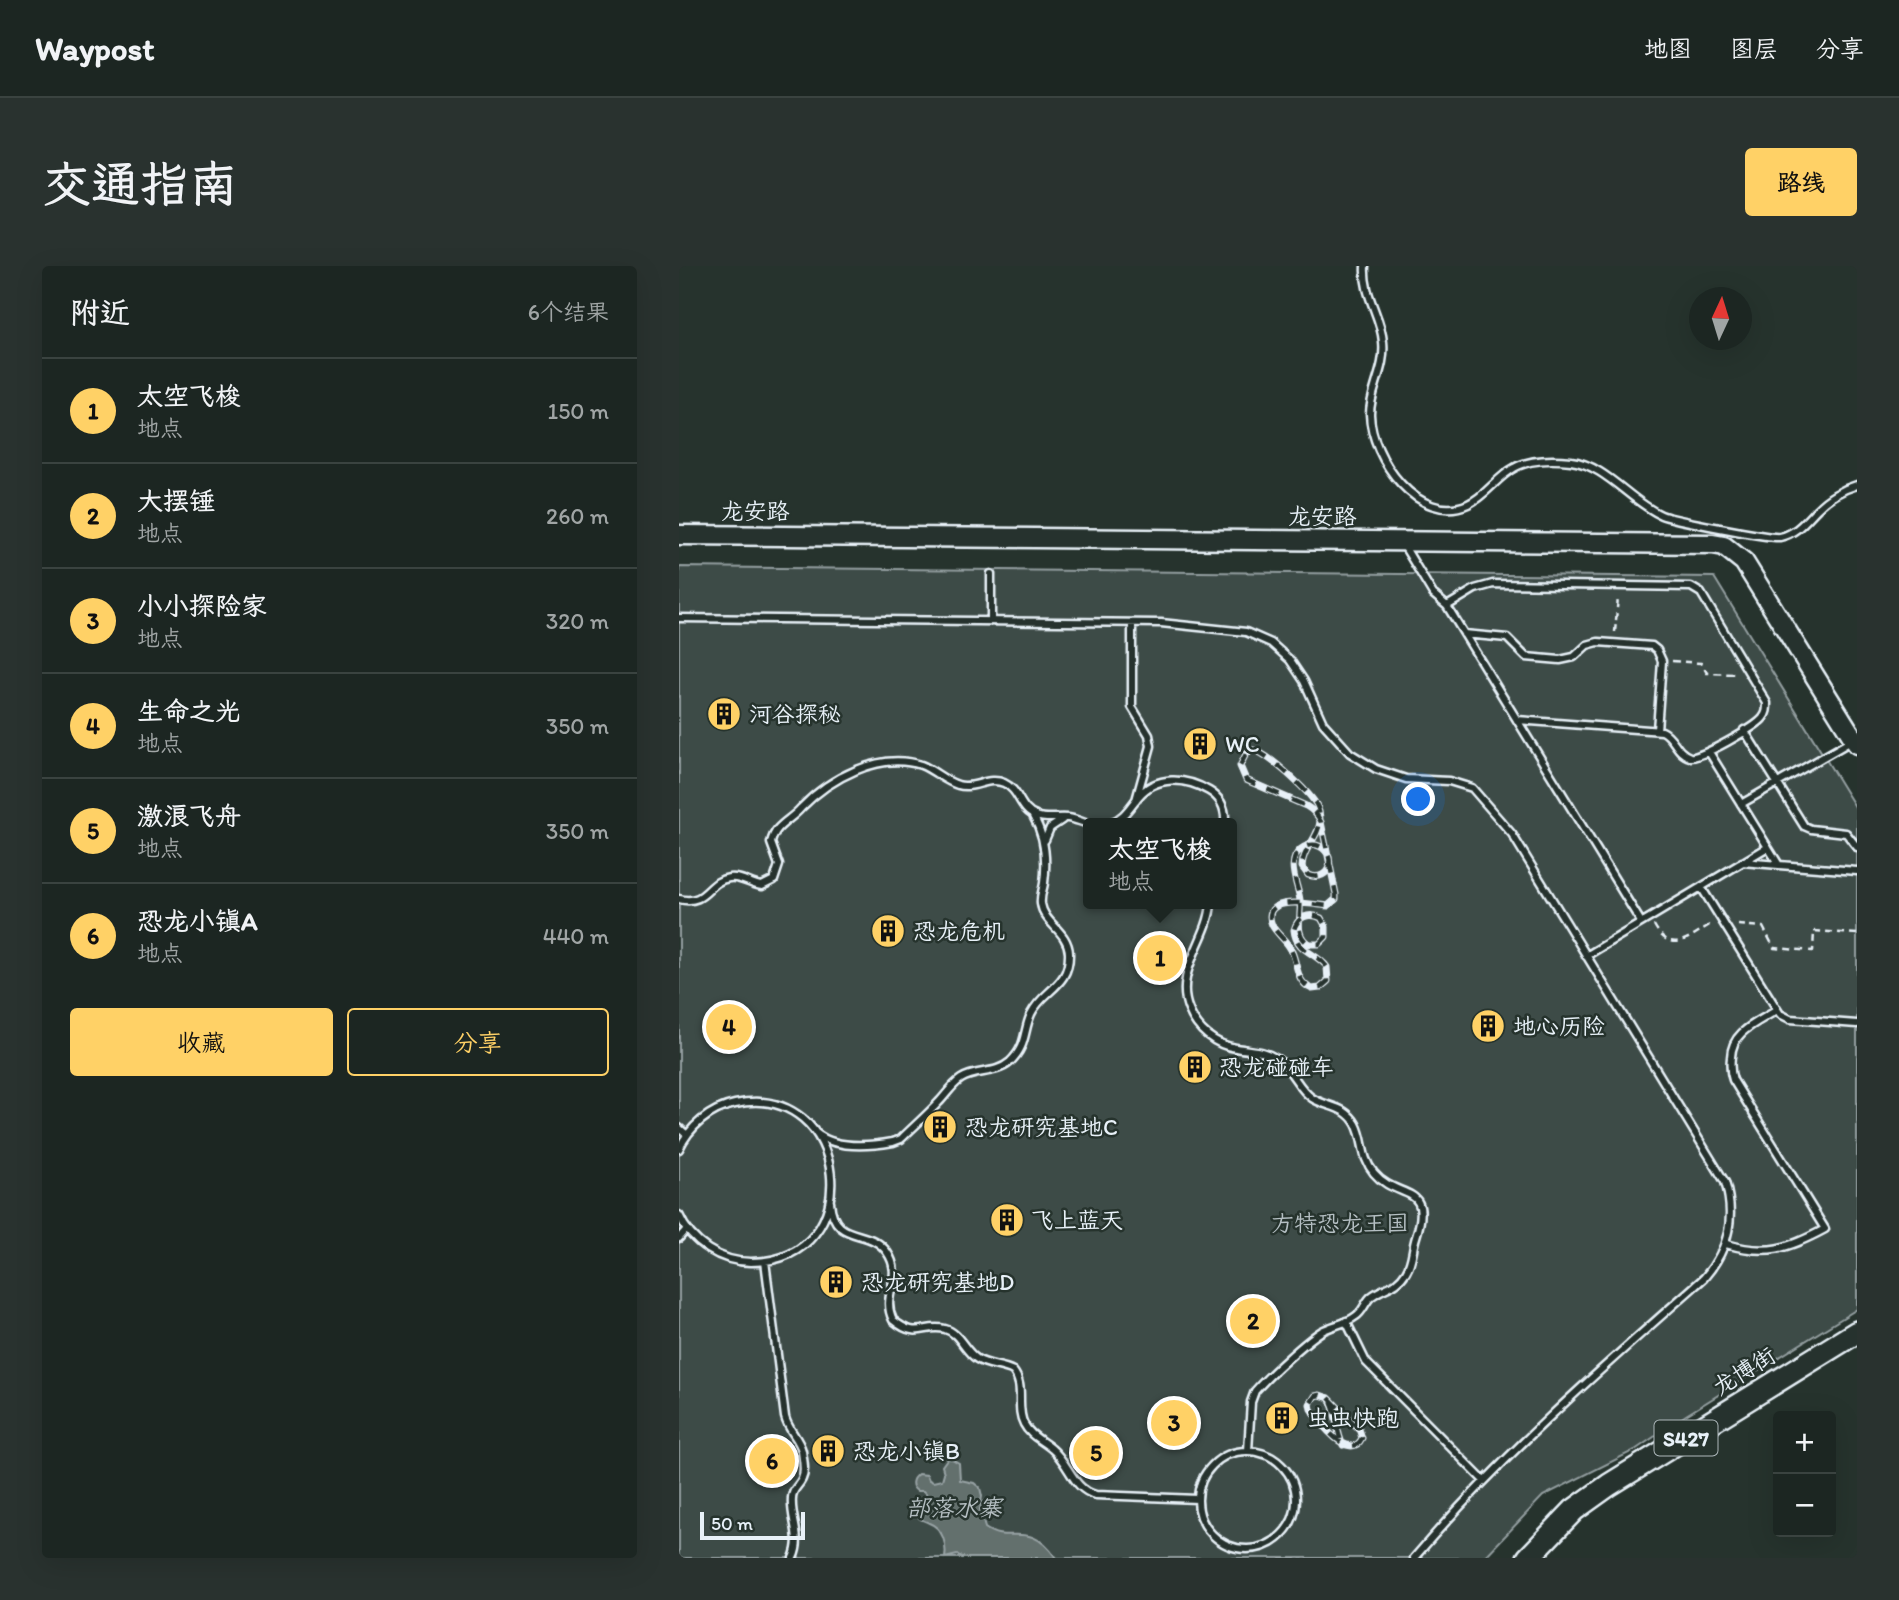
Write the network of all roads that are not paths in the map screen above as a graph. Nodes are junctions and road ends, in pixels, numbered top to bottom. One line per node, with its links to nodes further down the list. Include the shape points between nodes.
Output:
1 (1365, 266): 2 (lane, via 1371,306 1384,343 1370,414 1376,441 1410,495 1430,507 1469,504 1514,467 1545,459 1575,461 1661,515 1776,538 1801,527 1819,507)
2 (1857, 485)
3 (679, 535): 4 (main road, 龙安路)
4 (1401, 541): 6 (lane, via 1433,594); 14 (main road, 龙安路, via 1724,546 1744,562)
5 (991, 573): 8 (lane)
6 (1447, 606): 10 (lane); 13 (lane, via 1493,584 1696,589 1765,696 1767,709 1760,721)
7 (679, 618): 8 (lane)
8 (991, 621): 9 (lane)
9 (1132, 623): 17 (lane, via 1132,707 1151,746); 34 (lane, via 1231,629 1259,637 1290,660 1323,723 1350,753 1376,769 1406,779 1450,781 1472,788 1512,834)
10 (1464, 634): 11 (lane); 12 (lane, via 1502,636 1525,657 1560,660 1574,657 1592,642 1652,646 1662,661)
11 (1517, 720): 12 (lane); 33 (lane)
12 (1657, 730): 15 (lane, via 1667,732 1688,756)
13 (1744, 730): 15 (lane); 16 (lane)
14 (1856, 742): 16 (lane)
15 (1709, 752): 18 (lane)
16 (1777, 783): 18 (lane); 26 (lane, via 1804,826 1846,833)
17 (1136, 800): 21 (lane); 22 (lane, via 1164,782 1196,784 1219,800)
18 (1741, 804): 25 (lane)
19 (1032, 814): 20 (lane); 24 (lane); 31 (lane, via 1002,782 956,785 918,764 871,765 829,784 777,827 771,842 779,865 774,880 762,886 727,878 699,898)
20 (1068, 818): 23 (lane); 24 (lane, via 1050,828)
21 (1119, 818)
22 (1224, 818)
23 (1083, 822)
24 (1043, 845): 38 (lane, via 1042,910 1068,944 1068,963 1061,982 1035,1008 1016,1056 1000,1069 961,1079 901,1139 838,1143)
25 (1768, 847): 27 (lane); 28 (lane)
26 (1857, 847)
27 (1742, 862): 28 (lane); 30 (lane)
28 (1779, 865): 29 (lane)
29 (1857, 871)
30 (1701, 887): 33 (lane); 35 (lane)
31 (679, 899)
32 (1210, 909): 47 (lane, via 1186,983 1186,999 1196,1024 1219,1043 1278,1059 1310,1096 1344,1110 1356,1125 1364,1159 1374,1174 1413,1197 1421,1209 1422,1222 1408,1271 1396,1284 1373,1294 1357,1316)
33 (1641, 922): 34 (lane)
34 (1586, 956): 45 (lane, via 1725,1182 1731,1212)
35 (1777, 1010): 36 (lane, via 1790,1019); 45 (lane, via 1736,1037 1730,1070 1825,1229 1799,1244 1767,1251)
36 (1857, 1024)
37 (679, 1128): 39 (lane)
38 (816, 1133): 39 (lane, via 784,1109 745,1102 708,1115); 41 (lane, via 832,1168)
39 (687, 1135): 40 (lane)
40 (679, 1149)
41 (830, 1202): 46 (lane, via 824,1220 807,1241 785,1256); 51 (lane, via 833,1218 842,1229 876,1243 888,1254 895,1281 888,1301 893,1320 915,1331 945,1329 978,1360 1013,1371 1020,1383 1024,1424 1059,1456 1081,1489 1096,1495)
42 (679, 1215): 43 (lane)
43 (687, 1229): 44 (lane); 46 (lane, via 721,1256)
44 (679, 1238)
45 (1726, 1244): 50 (lane, via 1703,1278)
46 (765, 1261): 52 (lane, via 785,1417 801,1448 804,1468 792,1497 798,1540)
47 (1346, 1321): 49 (lane, via 1318,1333 1255,1391); 50 (lane, via 1366,1362)
48 (1857, 1332): 54 (main road, 龙博街 / S427, via 1609,1485 1574,1510)
49 (1248, 1451): 51 (lane, via 1215,1463 1202,1479); 51 (lane, via 1273,1458 1292,1482 1295,1512 1279,1538 1250,1549 1221,1542 1201,1519)
50 (1484, 1481): 53 (lane)
51 (1197, 1499)
52 (793, 1558)
53 (1414, 1558)
54 (1528, 1558)

